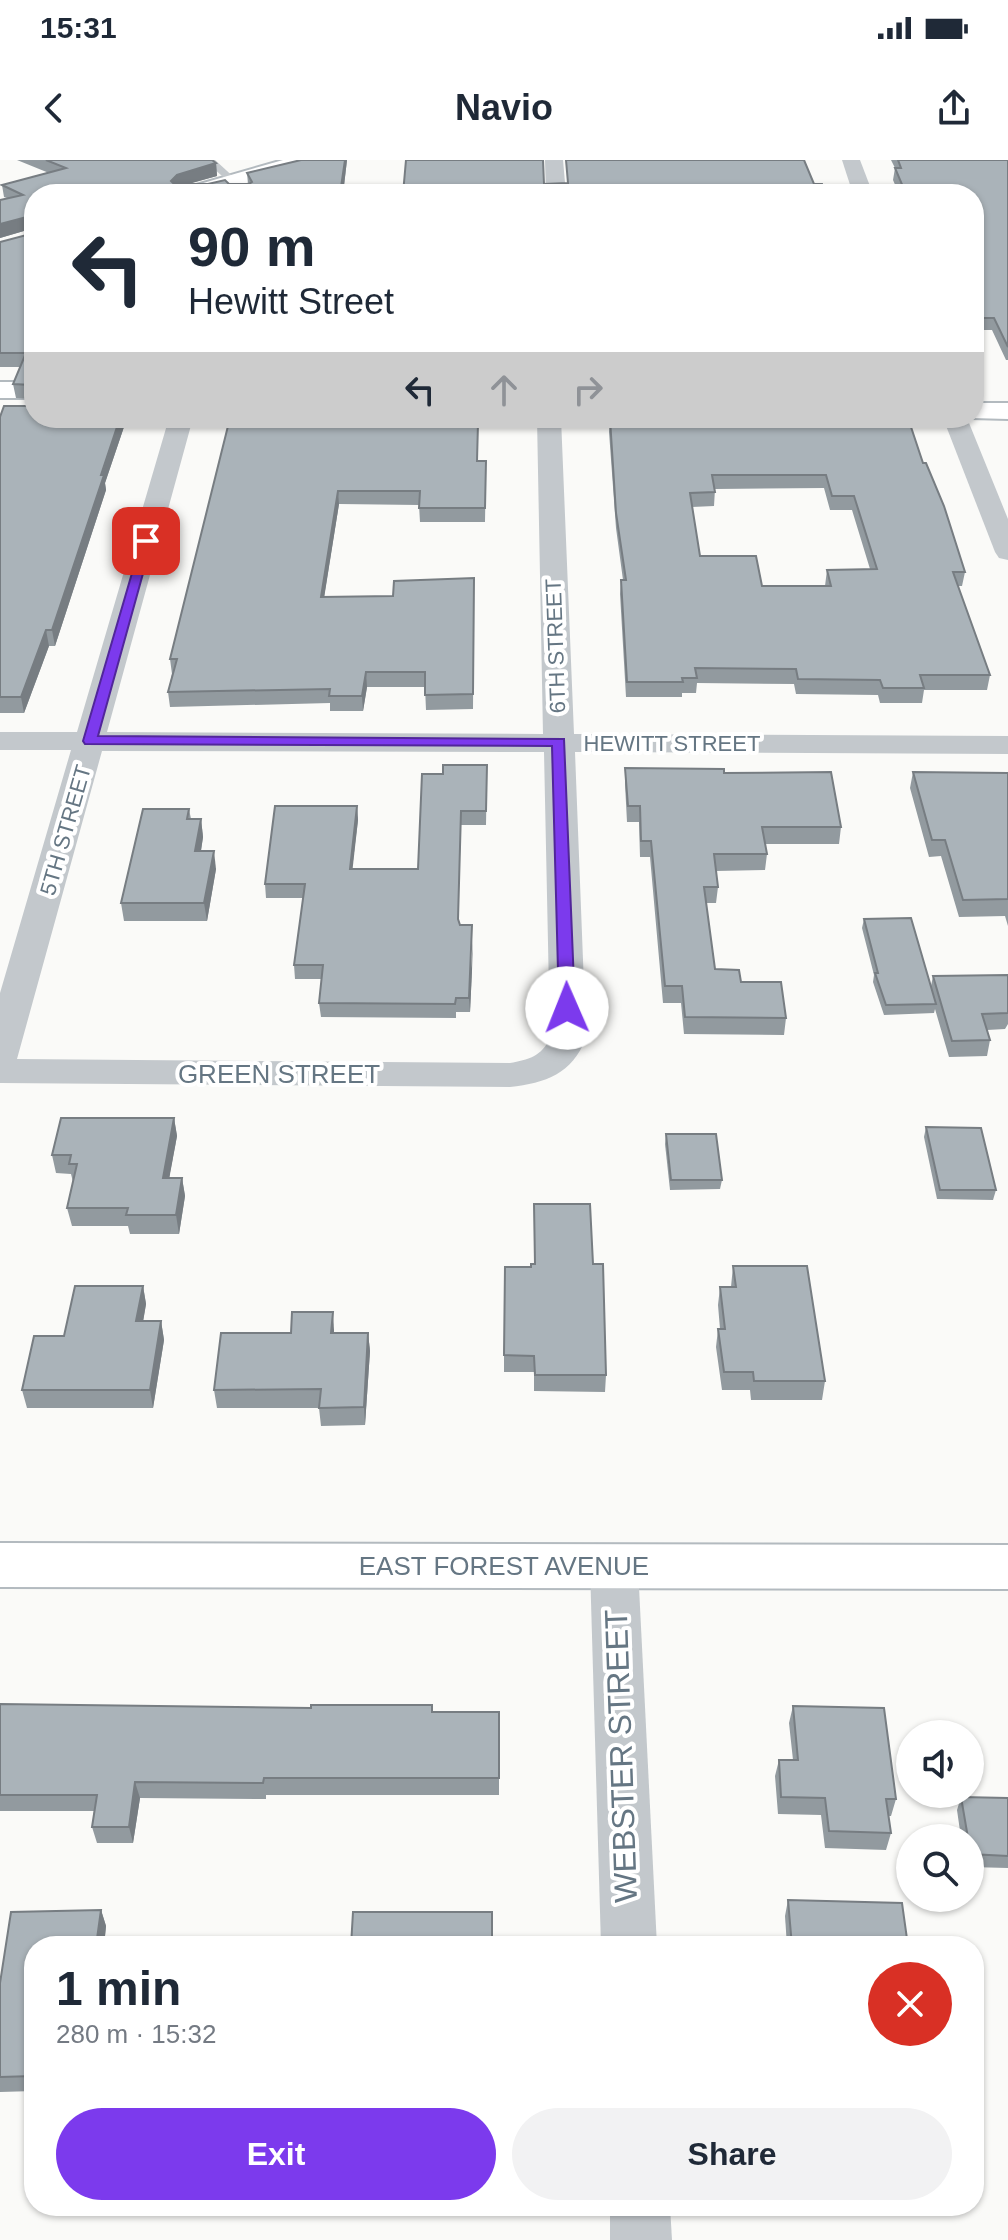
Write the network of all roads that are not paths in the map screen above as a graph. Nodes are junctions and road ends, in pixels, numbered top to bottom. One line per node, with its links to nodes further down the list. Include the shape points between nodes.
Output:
1 (209, 160): 5 (lane)
2 (305, 160): 6 (street)
3 (554, 160): 7 (street)
4 (851, 160): 8 (street)
5 (233, 184)
6 (244, 184)
7 (555, 184)
8 (859, 184)
9 (0, 390): 10 (street)
10 (24, 390)
11 (984, 392): 12 (street)
12 (1008, 392)
13 (0, 409): 14 (street)
14 (24, 410)
15 (984, 411): 16 (street)
16 (1008, 411)
17 (178, 428): 22 (street, 5TH STREET)
18 (549, 428): 23 (street, 6TH STREET)
19 (959, 428): 20 (street)
20 (1008, 552)
21 (0, 741): 22 (street, HEWITT STREET)
22 (90, 741): 23 (street, HEWITT STREET); 25 (street, 5TH STREET)
23 (559, 742): 24 (street, HEWITT STREET); 26 (street, 6TH STREET, via 568,1038)
24 (1008, 745)
25 (0, 1056)
26 (555, 1062): 27 (street, GREEN STREET, via 510,1075)
27 (0, 1071)
28 (0, 1565): 29 (street, EAST FOREST AVENUE)
29 (614, 1567): 30 (street, EAST FOREST AVENUE); 31 (street, WEBSTER STREET)
30 (1008, 1567)
31 (629, 1936)
32 (640, 2216): 33 (street)
33 (641, 2240)

